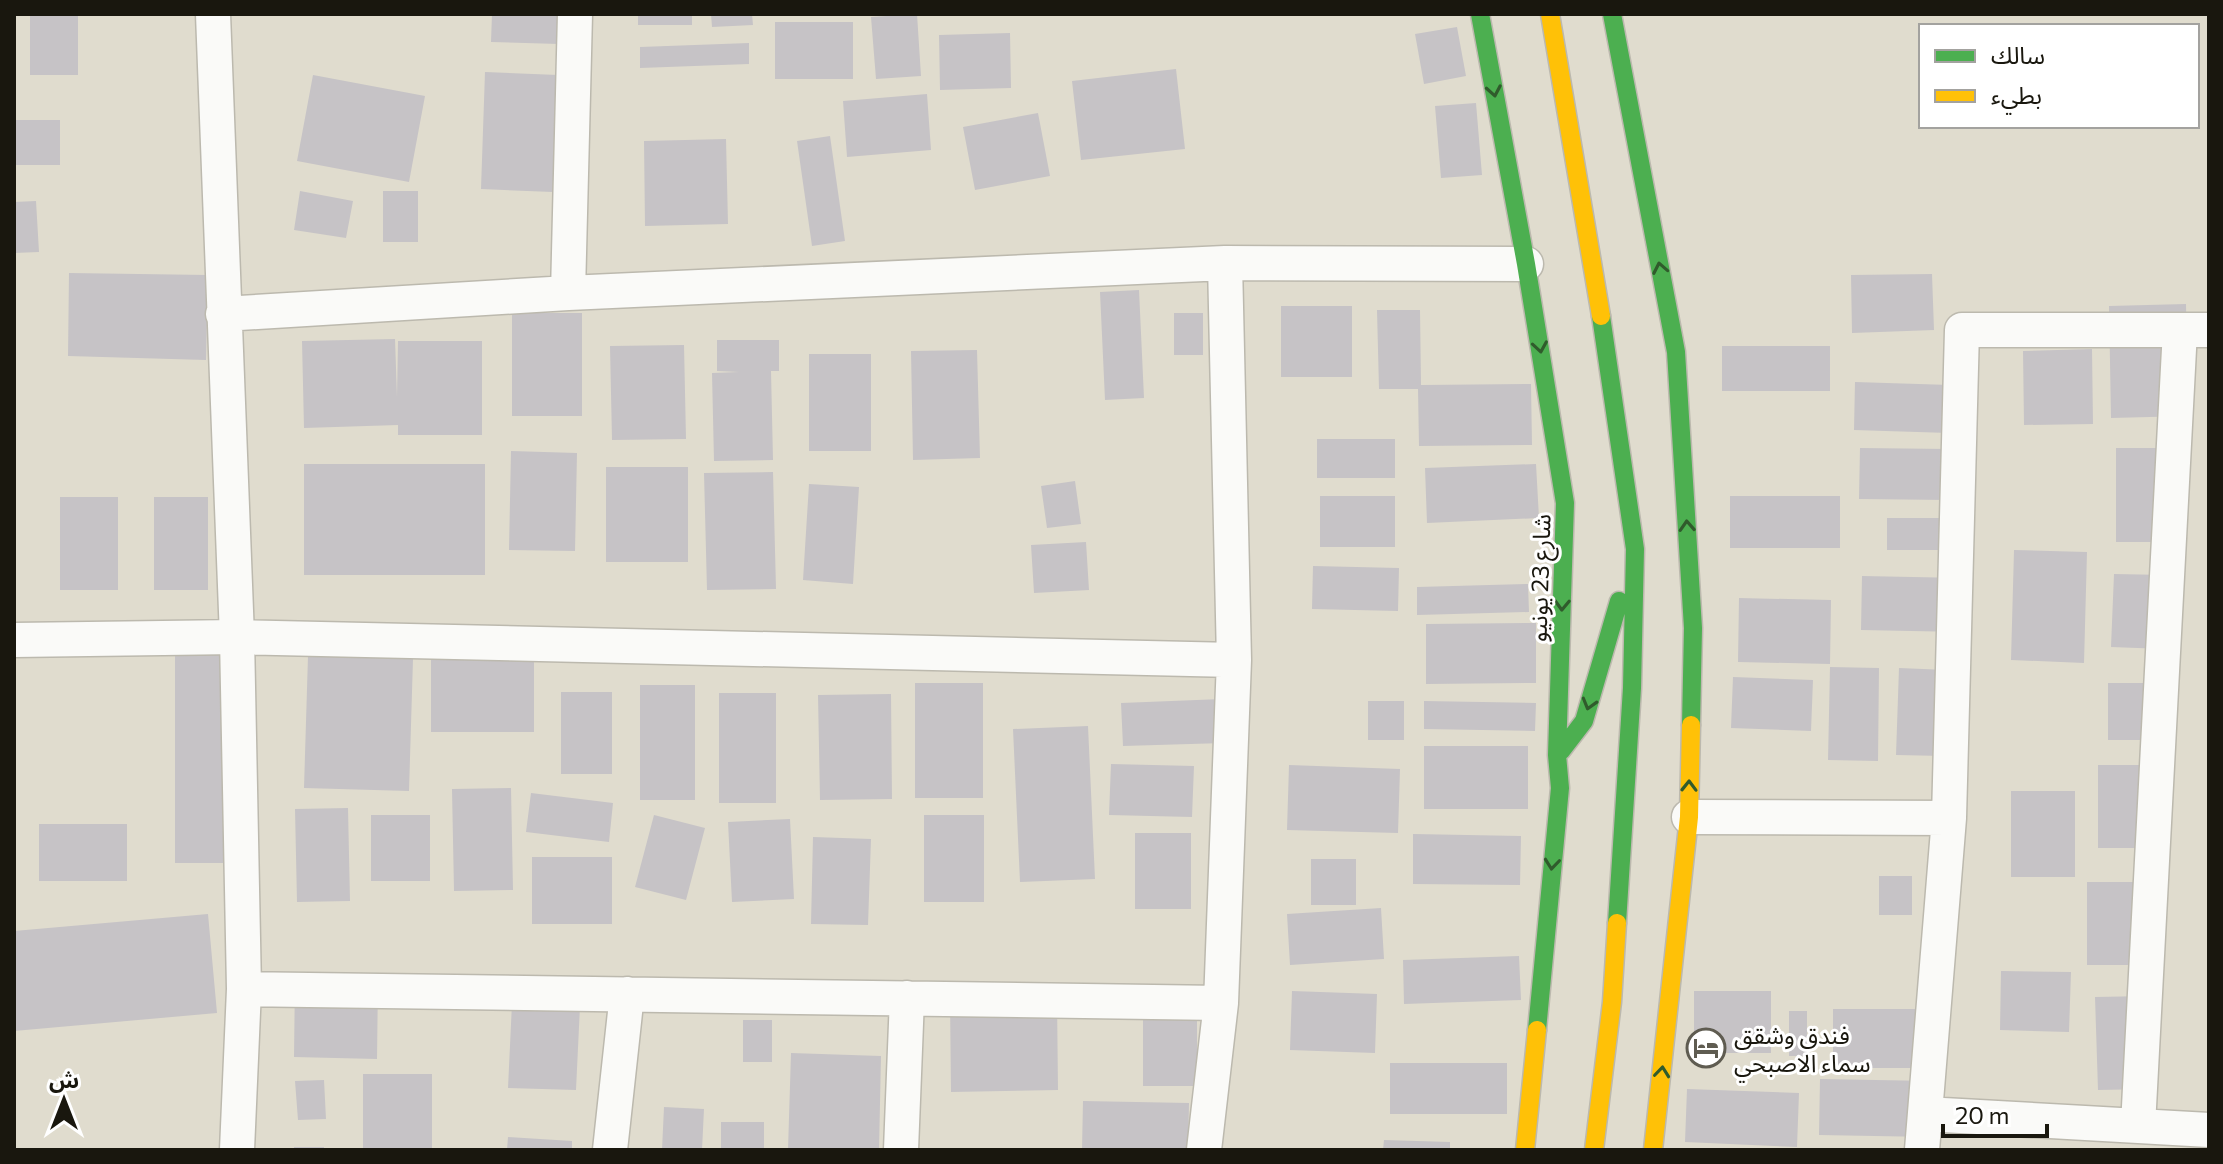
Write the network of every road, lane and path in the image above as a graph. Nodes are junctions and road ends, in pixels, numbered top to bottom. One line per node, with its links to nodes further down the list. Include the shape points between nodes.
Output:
1 (213, 14): 10 (street)
2 (575, 14): 9 (street)
3 (1480, 14): 7 (street, شارع 23 يونيو, one-way to 7)
4 (1550, 14): 11 (street)
5 (1612, 14): 18 (street, one-way to 5, via 1693,628 1676,352)
6 (1225, 263): 7 (street); 9 (street); 16 (street)
7 (1526, 264): 17 (street, شارع 23 يونيو, one-way to 17, via 1565,503)
8 (1613, 277): 11 (street)
9 (568, 293): 10 (street)
10 (223, 314): 14 (street)
11 (1601, 315): 13 (street)
12 (2194, 330): 19 (street, via 1962,330); 25 (street)
13 (1635, 549): 17 (street, one-way to 17, via 1584,721); 32 (street, via 1632,688 1612,1002)
14 (237, 637): 15 (street); 16 (street); 20 (street)
15 (14, 640)
16 (1234, 660): 23 (street)
17 (1557, 755): 31 (street, شارع 23 يونيو, one-way to 31, via 1560,788)
18 (1689, 817): 19 (street); 33 (street, one-way to 18)
19 (1949, 818): 24 (street)
20 (244, 989): 21 (street); 27 (street)
21 (627, 994): 22 (street); 28 (street)
22 (907, 998): 23 (street); 29 (street)
23 (1221, 1003): 30 (street)
24 (1925, 1114): 25 (street); 34 (street)
25 (2138, 1126): 26 (street)
26 (2209, 1130)
27 (237, 1150)
28 (610, 1150)
29 (901, 1150)
30 (1204, 1150)
31 (1525, 1150)
32 (1594, 1150)
33 (1653, 1150)
34 (1922, 1150)

